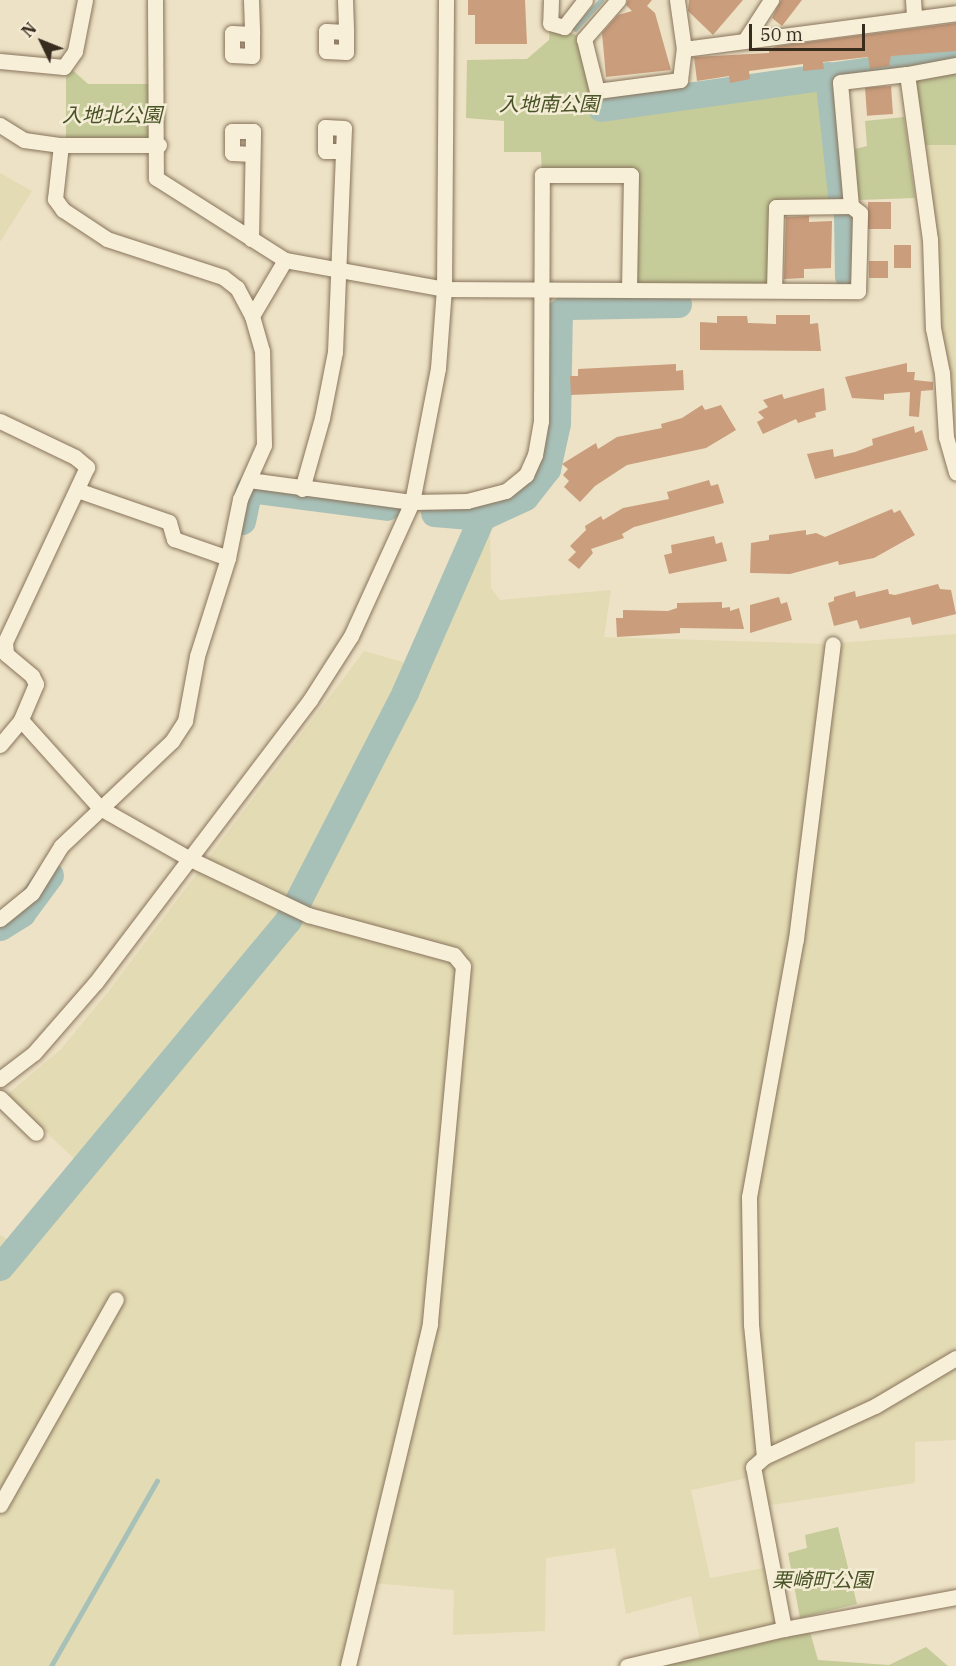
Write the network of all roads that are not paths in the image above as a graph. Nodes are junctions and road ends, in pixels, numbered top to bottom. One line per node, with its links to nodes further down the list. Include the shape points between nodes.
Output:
1 (85, 0): 18 (street, via 75,51 64,67)
2 (155, 0): 23 (street)
3 (251, 0): 15 (street)
4 (345, 0): 14 (street)
5 (446, 0): 30 (street)
6 (551, 0): 7 (street, via 550,23 564,27)
7 (585, 0)
8 (618, 0): 17 (street, via 584,39 597,91 680,80)
9 (677, 0): 17 (street)
10 (771, 0): 16 (street)
11 (913, 0): 13 (street)
12 (956, 12): 13 (street)
13 (914, 16): 16 (street)
14 (346, 32)
15 (252, 34)
16 (745, 40): 17 (street)
17 (684, 49)
18 (0, 61)
19 (956, 65): 20 (street)
20 (907, 74): 26 (street, via 840,82); 36 (street, via 930,239 933,328 942,373 946,437)
21 (0, 125): 22 (street, via 24,140)
22 (61, 145): 23 (street); 34 (street, via 55,199 63,210 107,238 223,277 237,288)
23 (159, 145): 27 (street, via 156,178)
24 (343, 152): 29 (street)
25 (252, 154): 27 (street)
26 (851, 206): 33 (street, via 776,207); 33 (street, via 860,213 858,291)
27 (251, 239): 28 (street)
28 (285, 260): 29 (street); 34 (street)
29 (340, 271): 30 (street); 38 (street, via 335,352)
30 (444, 289): 31 (street); 40 (street, via 438,368)
31 (543, 289): 32 (street); 32 (street, via 542,175 631,175); 40 (street, via 541,422 536,455 526,475 506,491 467,501)
32 (629, 290): 33 (street)
33 (774, 290)
34 (252, 316): 37 (street, via 262,351 265,405 264,445)
35 (0, 421): 39 (street, via 75,457 87,467)
36 (956, 473)
37 (249, 480): 38 (street); 41 (street, via 240,499)
38 (302, 489): 40 (street)
39 (80, 491): 41 (street, via 169,522 174,539); 43 (street, via 5,642 6,654 33,676 36,684)
40 (412, 502): 46 (street, via 351,636 310,700)
41 (228, 558): 45 (street, via 197,656 185,721 172,741)
42 (833, 644): 53 (street, via 796,939 749,1197 751,1325)
43 (21, 720): 44 (street); 45 (street)
44 (0, 745)
45 (100, 808): 46 (street); 47 (street, via 61,846 32,893)
46 (188, 858): 48 (street, via 74,1008 34,1053); 57 (street, via 308,915 454,955 463,966 430,1324)
47 (3, 912)
48 (0, 1079)
49 (0, 1098): 50 (street)
50 (36, 1133)
51 (116, 1299): 54 (street)
52 (956, 1358): 53 (street, via 875,1406)
53 (764, 1457): 56 (street, via 753,1467)
54 (0, 1505)
55 (956, 1597): 56 (street)
56 (784, 1629): 58 (street)
57 (348, 1666)
58 (627, 1666)

